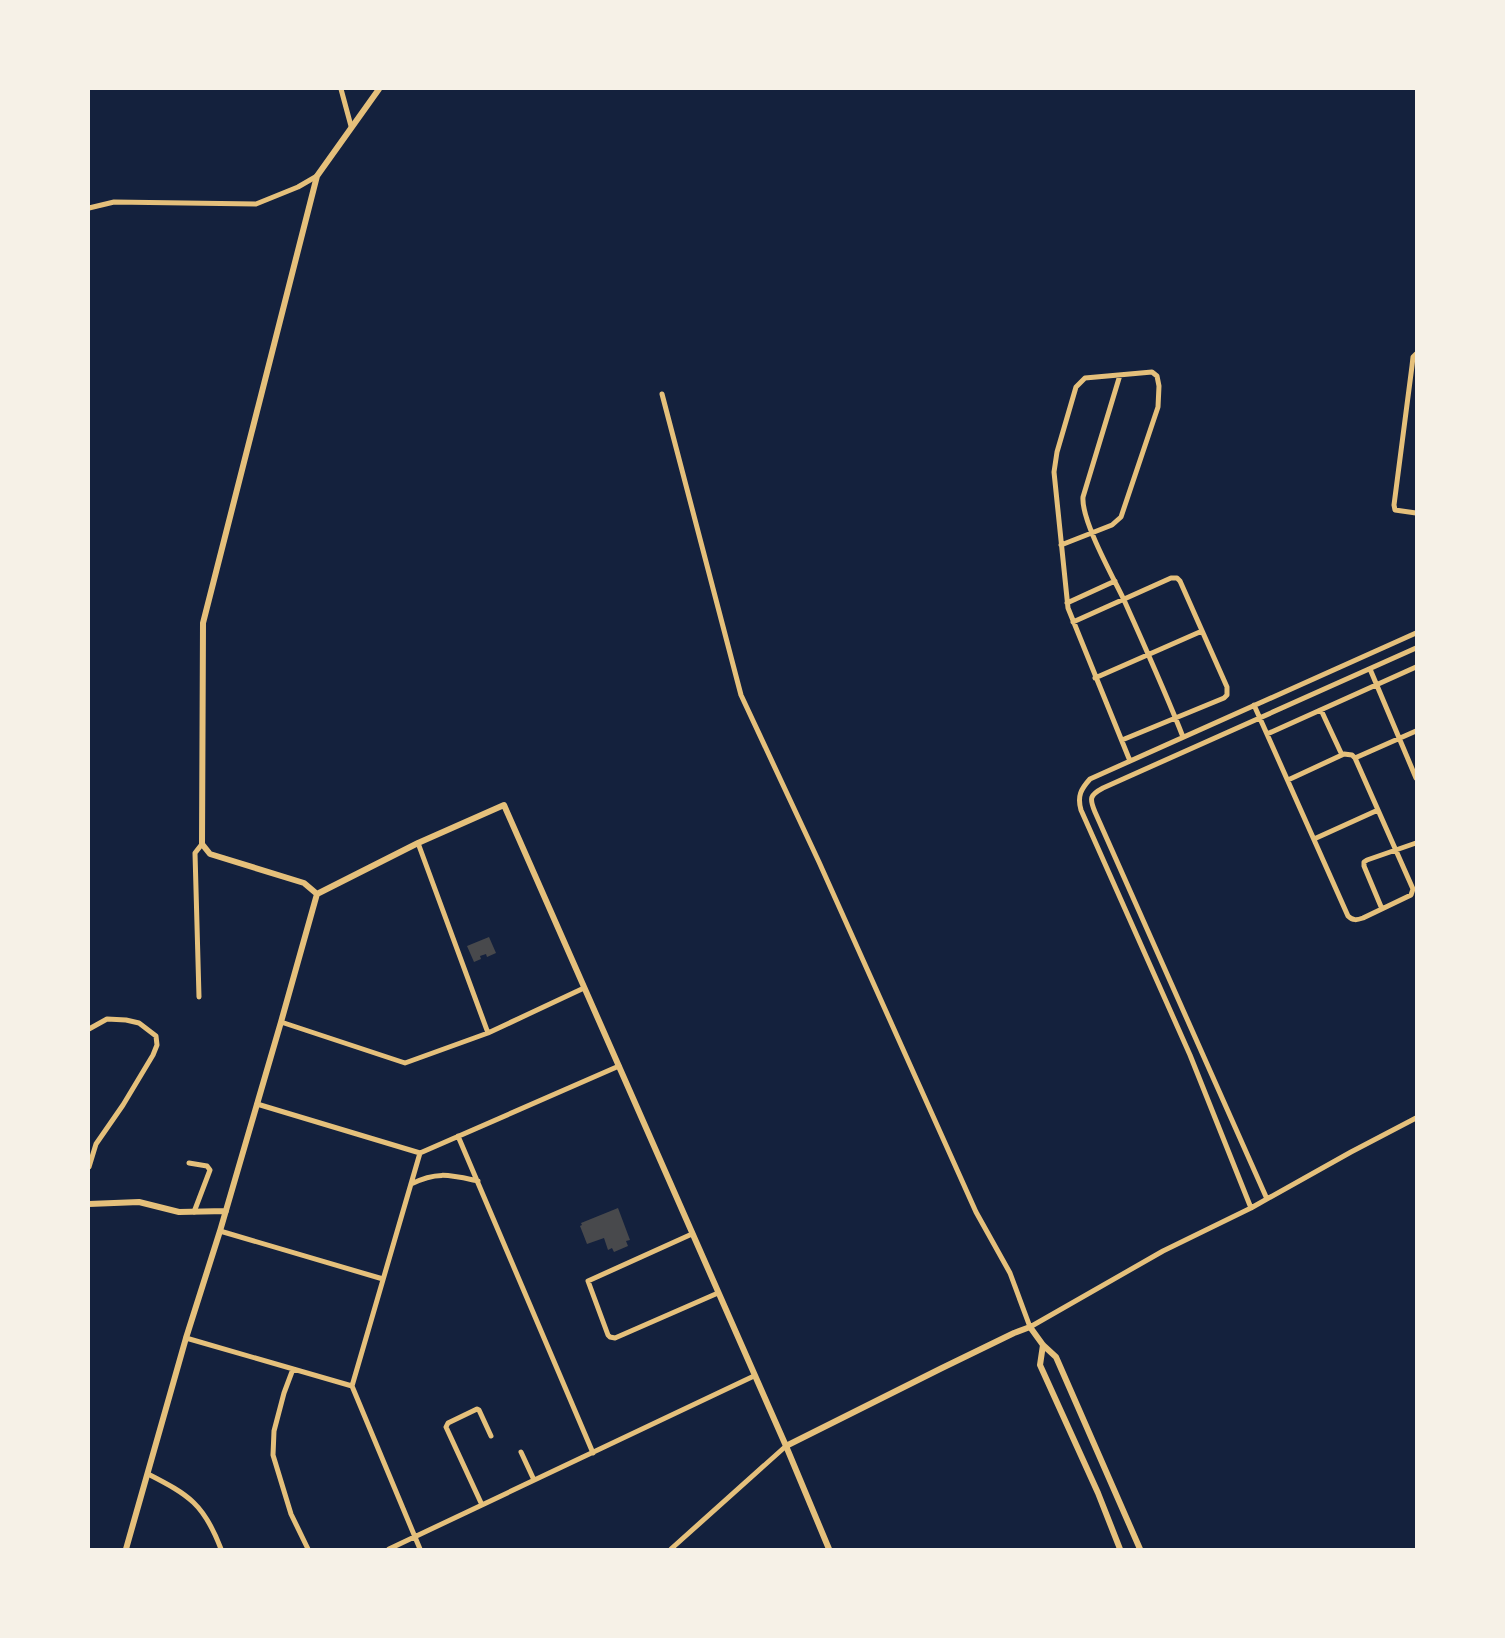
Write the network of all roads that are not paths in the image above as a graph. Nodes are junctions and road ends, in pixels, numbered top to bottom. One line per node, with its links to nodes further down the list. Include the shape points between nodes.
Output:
1 (341, 89): 3 (street)
2 (379, 89): 3 (street)
3 (352, 126): 4 (street)
4 (318, 176): 5 (street, via 256,204 114,202); 44 (street, via 203,623)
5 (89, 208)
6 (1416, 354): 9 (street, via 1413,357 1394,505 1396,510)
7 (1120, 375): 10 (street, via 1083,497); 10 (street, via 1155,373 1160,386 1158,408 1121,517); 11 (street, via 1085,378 1076,387 1055,463)
8 (662, 394): 71 (street, via 741,695 976,1212 1010,1273)
9 (1416, 513)
10 (1093, 533): 11 (street); 12 (street)
11 (1061, 545): 14 (street)
12 (1115, 582): 13 (street); 14 (street)
13 (1124, 600): 15 (street); 16 (street, via 1177,578); 19 (street)
14 (1067, 603): 15 (street)
15 (1073, 622): 22 (street)
16 (1202, 631): 19 (street); 27 (street, via 1227,687 1227,695)
17 (1416, 633): 24 (street)
18 (1416, 648): 21 (street)
19 (1148, 654): 22 (street); 27 (street)
20 (1416, 667): 23 (street)
21 (1370, 669): 23 (street); 26 (street)
22 (1095, 678): 32 (street)
23 (1377, 684): 25 (street); 31 (street)
24 (1254, 706): 26 (street); 30 (street)
25 (1321, 710): 29 (street); 33 (street)
26 (1260, 717): 29 (street); 39 (street, via 1103,788)
27 (1176, 718): 30 (street); 32 (street)
28 (1416, 731): 31 (street)
29 (1268, 734): 37 (street)
30 (1183, 737): 35 (street)
31 (1400, 739): 34 (street); 36 (street)
32 (1122, 740): 35 (street)
33 (1342, 755): 34 (street); 37 (street)
34 (1355, 758): 40 (street)
35 (1130, 761): 38 (street, via 1090,779)
36 (1416, 778)
37 (1288, 780): 41 (street)
38 (1080, 794): 39 (street); 64 (street, via 1081,810 1190,1055)
39 (1091, 797): 62 (street)
40 (1378, 810): 41 (street); 45 (street)
41 (1314, 839): 47 (street, via 1348,916 1356,920)
42 (418, 843): 46 (street); 48 (street, via 504,804); 52 (street)
43 (1416, 843): 45 (street)
44 (202, 844): 46 (street, via 210,854 304,883); 49 (street, via 195,853)
45 (1396, 851): 47 (street, via 1413,892); 47 (street, via 1364,862)
46 (316, 894): 50 (street)
47 (1382, 909)
48 (584, 988): 52 (street); 53 (street)
49 (199, 998)
50 (281, 1022): 52 (street, via 405,1063); 54 (street)
51 (89, 1029): 59 (street, via 107,1019 139,1023 156,1036 157,1045 143,1073 96,1144)
52 (488, 1033)
53 (619, 1066): 56 (street); 68 (street)
54 (257, 1104): 57 (street); 65 (street)
55 (1416, 1118): 62 (street)
56 (458, 1136): 57 (street); 60 (street)
57 (420, 1153): 61 (street)
58 (188, 1163): 66 (street, via 207,1166 210,1170)
59 (89, 1167)
60 (478, 1182): 61 (street, via 441,1175 425,1177); 80 (street)
61 (411, 1184): 69 (street)
62 (1267, 1200): 64 (street)
63 (89, 1204): 66 (street, via 139,1202 179,1212)
64 (1251, 1208): 71 (street, via 1163,1251)
65 (226, 1211): 66 (street); 67 (street)
66 (194, 1212)
67 (220, 1230): 69 (street); 72 (street)
68 (692, 1234): 70 (street); 70 (street, via 589,1279 608,1335 615,1338)
69 (383, 1279): 76 (street)
70 (718, 1293): 75 (street)
71 (1030, 1327): 73 (street); 78 (street)
72 (186, 1338): 74 (street); 81 (street)
73 (1043, 1345): 92 (street, via 1040,1365); 93 (street, via 1056,1357)
74 (293, 1369): 76 (street); 87 (street, via 274,1431 273,1455 290,1514)
75 (754, 1376): 78 (street); 80 (street)
76 (352, 1386): 84 (street)
77 (491, 1436): 83 (street, via 477,1409 446,1427)
78 (786, 1446): 90 (street); 91 (street)
79 (521, 1452): 82 (street)
80 (592, 1453): 82 (street)
81 (148, 1474): 85 (street); 86 (street, via 178,1490 200,1508)
82 (534, 1480): 83 (street)
83 (482, 1505): 84 (street)
84 (414, 1538): 88 (street); 89 (street)
85 (126, 1549)
86 (220, 1549)
87 (308, 1549)
88 (390, 1549)
89 (420, 1549)
90 (671, 1549)
91 (830, 1549)
92 (1120, 1549)
93 (1140, 1549)

